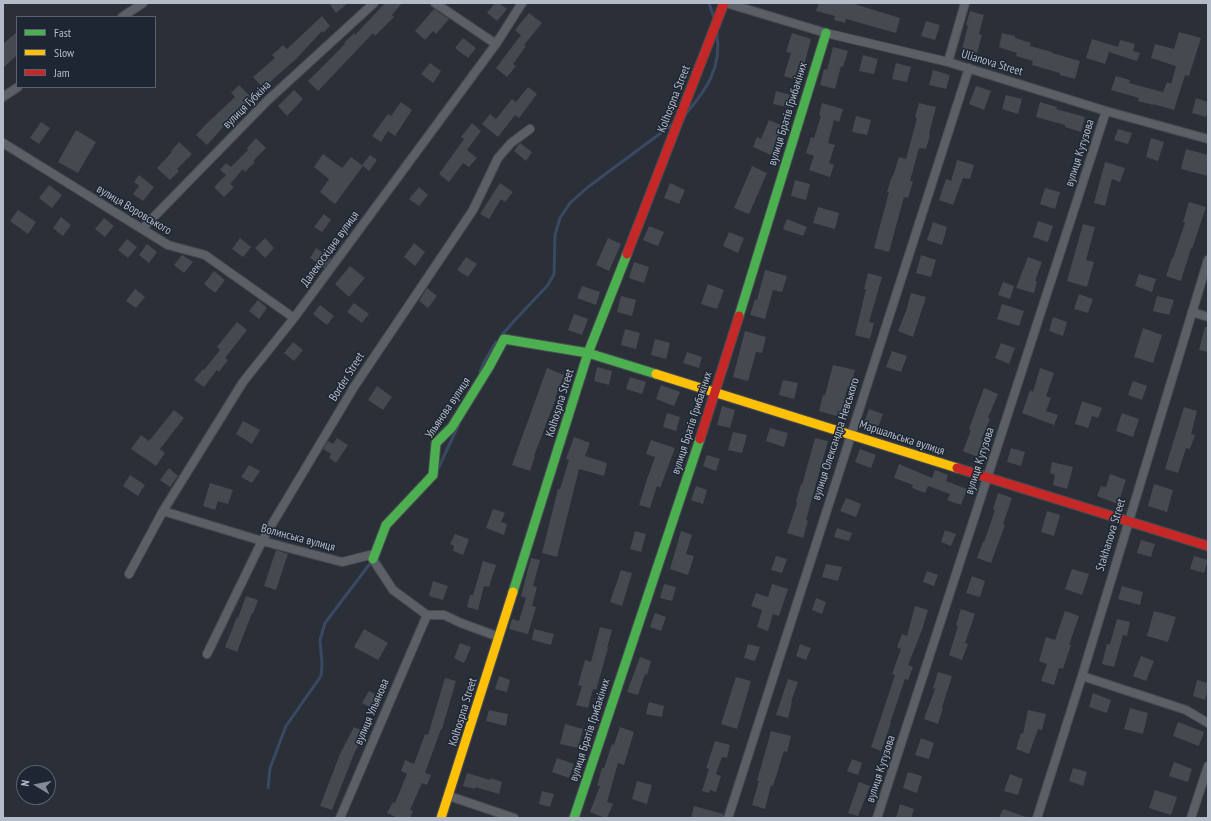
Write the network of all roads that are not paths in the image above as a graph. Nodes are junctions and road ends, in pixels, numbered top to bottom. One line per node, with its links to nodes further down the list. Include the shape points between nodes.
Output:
1 (143, 3): 7 (street)
2 (374, 3): 19 (street, вулиця Губкіна, via 268,100)
3 (435, 3): 10 (street)
4 (522, 3): 10 (street, Далекосхідна вулиця)
5 (725, 3): 8 (street, Kolhospna Street); 24 (street, Kolhospna Street)
6 (965, 3): 11 (street)
7 (124, 16)
8 (767, 16): 9 (street, Ulianova Street)
9 (826, 33): 11 (street, Ulianova Street); 25 (street, вулиця Братів Грибакіних)
10 (496, 44): 23 (street, Далекосхідна вулиця)
11 (948, 62): 12 (street, Ulianova Street)
12 (969, 68): 15 (street, Ulianova Street); 26 (street, вулиця Олександра Невського)
13 (16, 88): 14 (street)
14 (3, 97)
15 (1106, 111): 17 (street, Ulianova Street); 27 (street, вулиця Кутузова)
16 (530, 129): 30 (street, Border Street, via 511,143 498,158 473,210 354,386)
17 (1208, 139)
18 (3, 143): 19 (street, вулиця Воровського)
19 (142, 229): 23 (street, вулиця Воровського, via 168,245 205,255)
20 (1208, 260): 21 (street, Stakhanova Street)
21 (1192, 312): 22 (street); 29 (street, Stakhanova Street)
22 (1208, 317)
23 (294, 318): 28 (street, Далекосхідна вулиця, via 243,382)
24 (588, 353): 25 (street, Маршальська вулиця); 32 (street, Ульянова вулиця, via 504,339 452,426 436,443 433,475 386,525); 35 (street, Kolhospna Street)
25 (715, 393): 26 (street, Маршальська вулиця); 44 (street, вулиця Братів Грибакіних)
26 (850, 435): 27 (street, Маршальська вулиця); 45 (street, вулиця Олександра Невського)
27 (987, 478): 29 (street, Маршальська вулиця); 46 (street, вулиця Кутузова)
28 (163, 511): 30 (street, Волинська вулиця); 33 (street, Далекосхідна вулиця)
29 (1128, 522): 31 (street, Маршальська вулиця); 37 (street, Stakhanova Street)
30 (262, 541): 32 (street, Волинська вулиця, via 342,562 370,555); 36 (street, Border Street)
31 (1208, 546)
32 (373, 560): 34 (street, via 392,590)
33 (129, 574)
34 (427, 615): 35 (street, via 444,615); 41 (street, вулиця Ульянова)
35 (499, 637): 40 (street, Kolhospna Street)
36 (207, 654)
37 (1082, 676): 38 (street, via 1186,710); 47 (street, Stakhanova Street)
38 (1208, 723)
39 (1208, 766): 48 (street)
40 (449, 796): 42 (street, Kolhospna Street); 43 (street)
41 (340, 818)
42 (441, 818)
43 (514, 818)
44 (574, 818)
45 (728, 818)
46 (877, 818)
47 (1037, 818)
48 (1191, 818)

